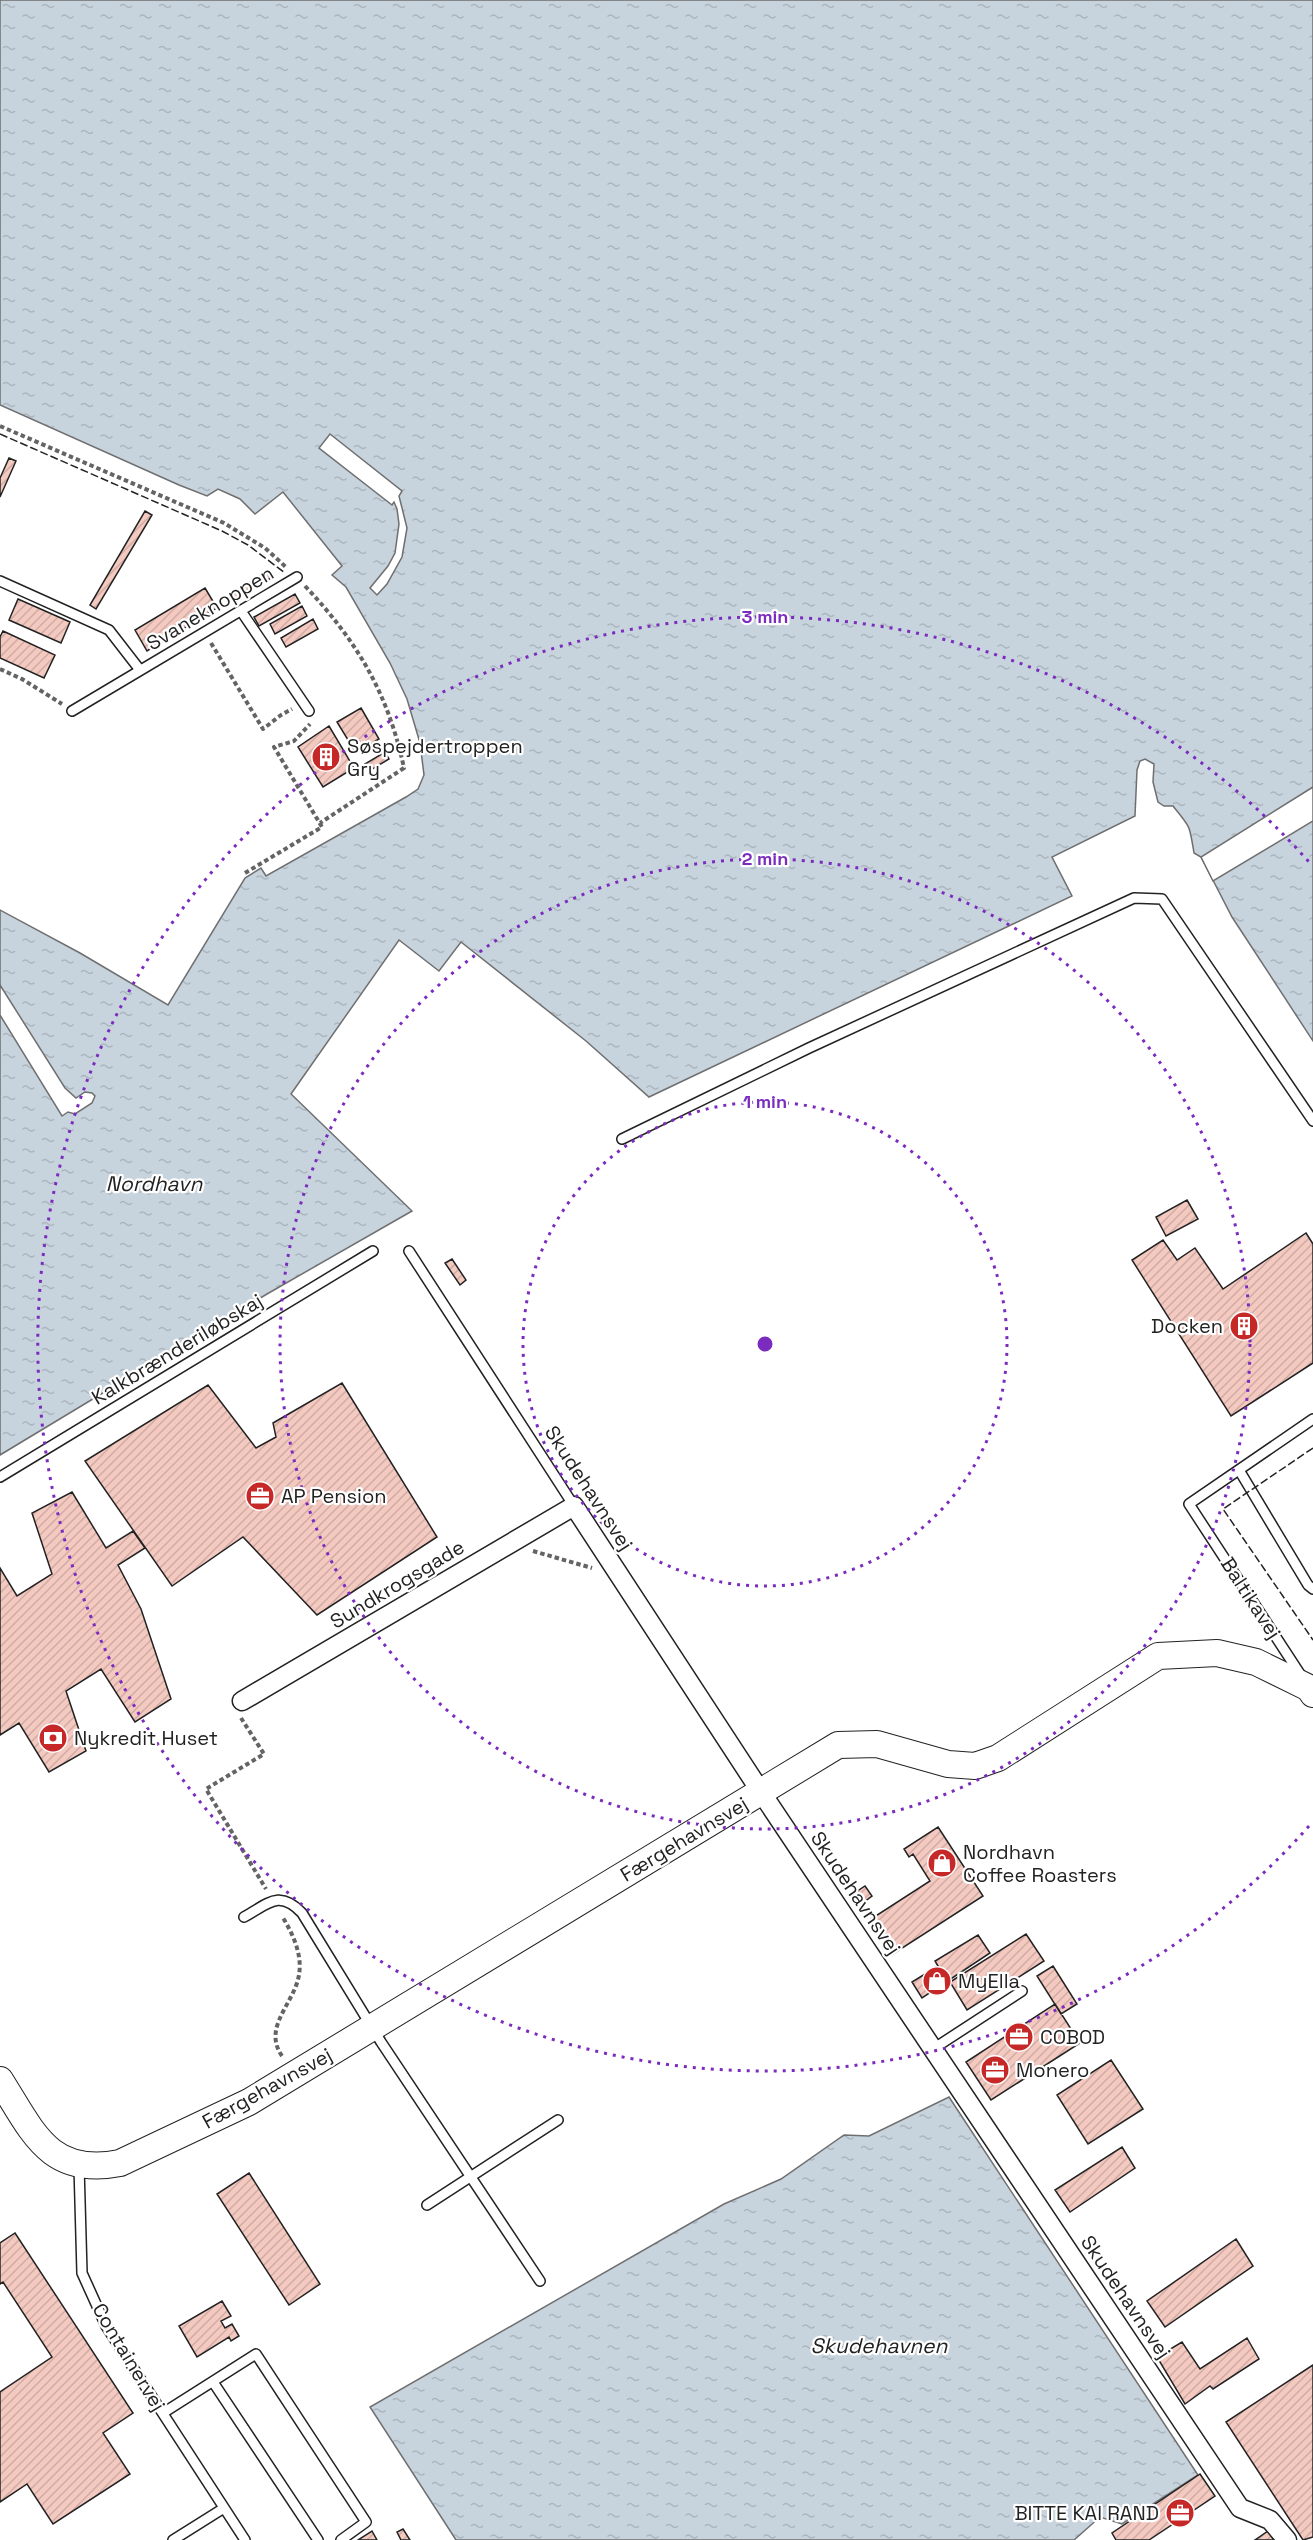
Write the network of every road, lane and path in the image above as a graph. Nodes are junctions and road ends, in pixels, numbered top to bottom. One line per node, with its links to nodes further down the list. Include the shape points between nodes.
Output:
1 (297, 577): 3 (lane, Svaneknoppen)
2 (0, 581): 6 (lane, Svaneknoppen, via 110,630)
3 (240, 611): 4 (lane, Svaneknoppen); 8 (lane)
4 (205, 632): 6 (lane, Svaneknoppen); 8 (path, via 263,729 290,710)
5 (0, 669): 7 (path, via 49,694)
6 (140, 670): 7 (lane, Svaneknoppen)
7 (72, 711)
8 (309, 711): 9 (path, via 312,719 305,731 294,741 274,747 322,827)
9 (245, 873)
10 (1313, 1121): 11 (lane, via 1162,899 1134,898)
11 (622, 1139)
12 (373, 1251): 16 (lane, Kalkbrænderiløbskaj)
13 (409, 1251): 17 (lane, Skudehavnsvej)
14 (1313, 1419): 15 (lane)
15 (1239, 1470): 20 (lane); 21 (lane, Baltikavej, via 1189,1504)
16 (0, 1477)
17 (574, 1506): 18 (street, Sundkrogsgade); 19 (street, Skudehavnsvej)
18 (509, 1545): 19 (path); 22 (street, Sundkrogsgade)
19 (620, 1575): 23 (street, Skudehavnsvej)
20 (1313, 1589)
21 (1311, 1691): 23 (street, Færgehavnsvej, via 1256,1662 1217,1653 1158,1656 998,1758 975,1766 948,1764 877,1744 838,1745)
22 (242, 1701): 24 (path, via 241,1719 264,1754 206,1790)
23 (761, 1792): 27 (street, Færgehavnsvej); 28 (street, Skudehavnsvej)
24 (272, 1900): 25 (lane); 27 (lane, via 286,1900 302,1912); 29 (path, via 296,1939 297,1982 275,2032 275,2046)
25 (244, 1917)
26 (1022, 1990): 28 (lane)
27 (373, 2027): 29 (street, Færgehavnsvej); 33 (lane)
28 (933, 2049): 43 (street, Skudehavnsvej, via 1240,2508 1270,2520)
29 (294, 2075): 32 (street, Færgehavnsvej, via 249,2102 149,2151 120,2163)
30 (0, 2080): 32 (street, via 36,2136 56,2156)
31 (558, 2120): 33 (lane)
32 (79, 2166): 37 (lane, Containervej, via 82,2273 106,2326)
33 (470, 2176): 34 (lane); 35 (lane)
34 (427, 2205)
35 (540, 2281)
36 (213, 2382): 37 (lane); 41 (lane); 42 (lane, via 256,2354 366,2522)
37 (163, 2413): 38 (lane, Containervej)
38 (224, 2508): 39 (lane); 40 (lane, Containervej)
39 (173, 2540)
40 (244, 2540)
41 (318, 2540)
42 (341, 2540)
43 (1287, 2540)

